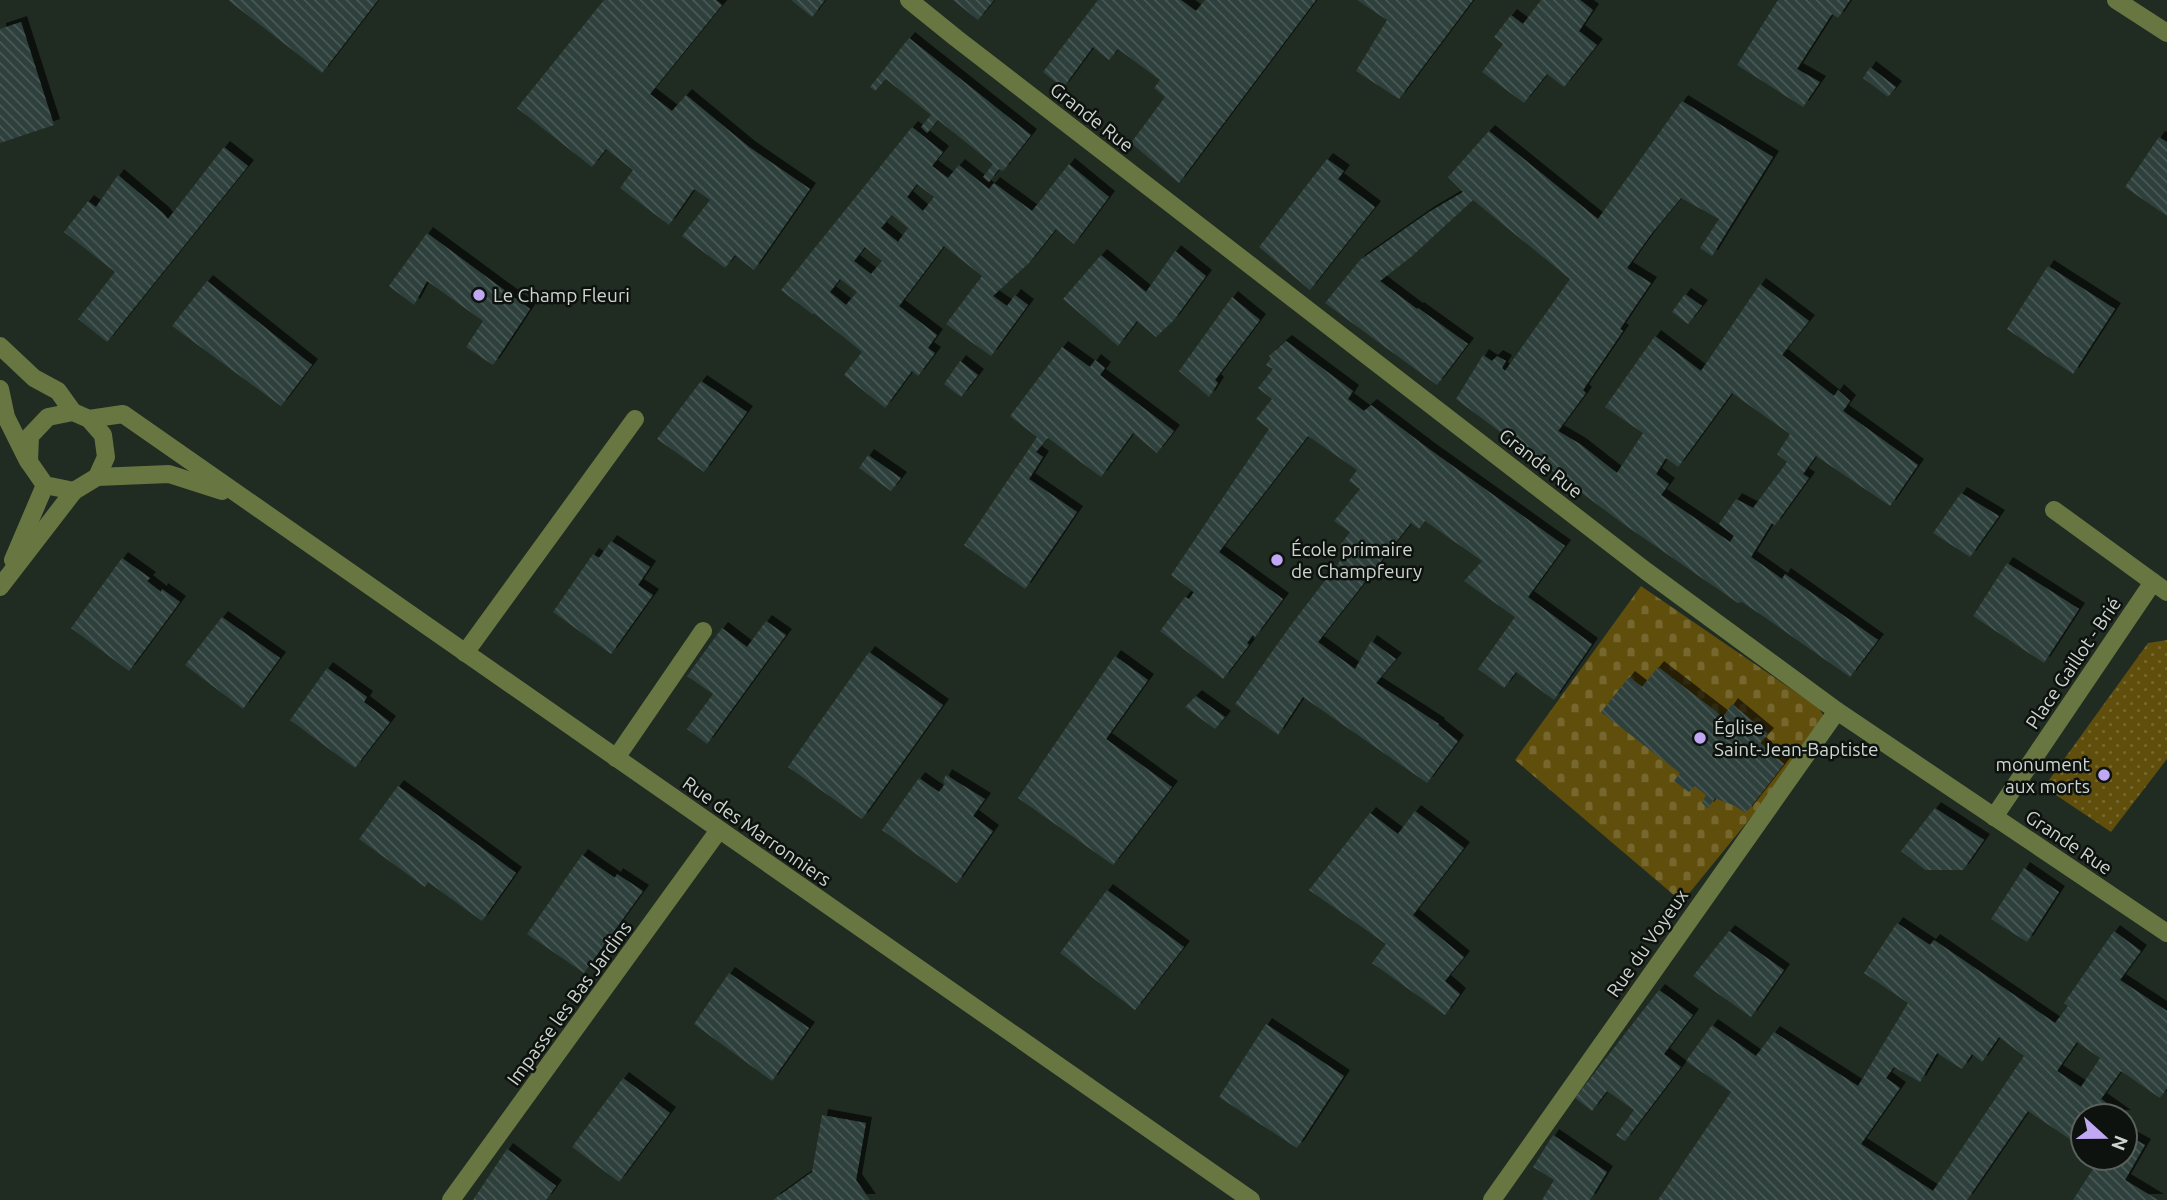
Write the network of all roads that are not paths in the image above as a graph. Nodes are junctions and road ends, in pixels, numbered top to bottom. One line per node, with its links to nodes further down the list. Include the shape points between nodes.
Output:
1 (909, 0): 18 (street, Grande Rue, via 1646,571)
2 (2116, 0): 3 (street)
3 (2167, 33)
4 (0, 346): 6 (street, via 34,377 58,391)
5 (0, 389): 8 (street, via 6,417)
6 (81, 416): 8 (street, via 48,416 30,436); 9 (street, via 103,435 106,457); 12 (street, Rue des Marronniers, via 123,414)
7 (635, 419): 17 (street)
8 (29, 462): 10 (street)
9 (97, 477): 11 (street); 12 (street, Rue des Marronniers, via 169,474)
10 (45, 485): 11 (street); 14 (street)
11 (74, 491): 14 (street)
12 (239, 496): 17 (street, Rue des Marronniers)
13 (2054, 510): 15 (street)
14 (1, 586)
15 (2160, 587): 20 (street, Place Gaillot - Brié)
16 (703, 631): 19 (street)
17 (466, 653): 19 (street, Rue des Marronniers)
18 (1837, 711): 20 (street, Grande Rue); 25 (street, Rue du Voyeux)
19 (616, 758): 21 (street, Rue des Marronniers)
20 (1994, 817): 22 (street, Grande Rue)
21 (719, 830): 23 (street, Impasse les Bas Jardins); 24 (street, Rue des Marronniers)
22 (2167, 933)
23 (451, 1200)
24 (1251, 1200)
25 (1492, 1200)

